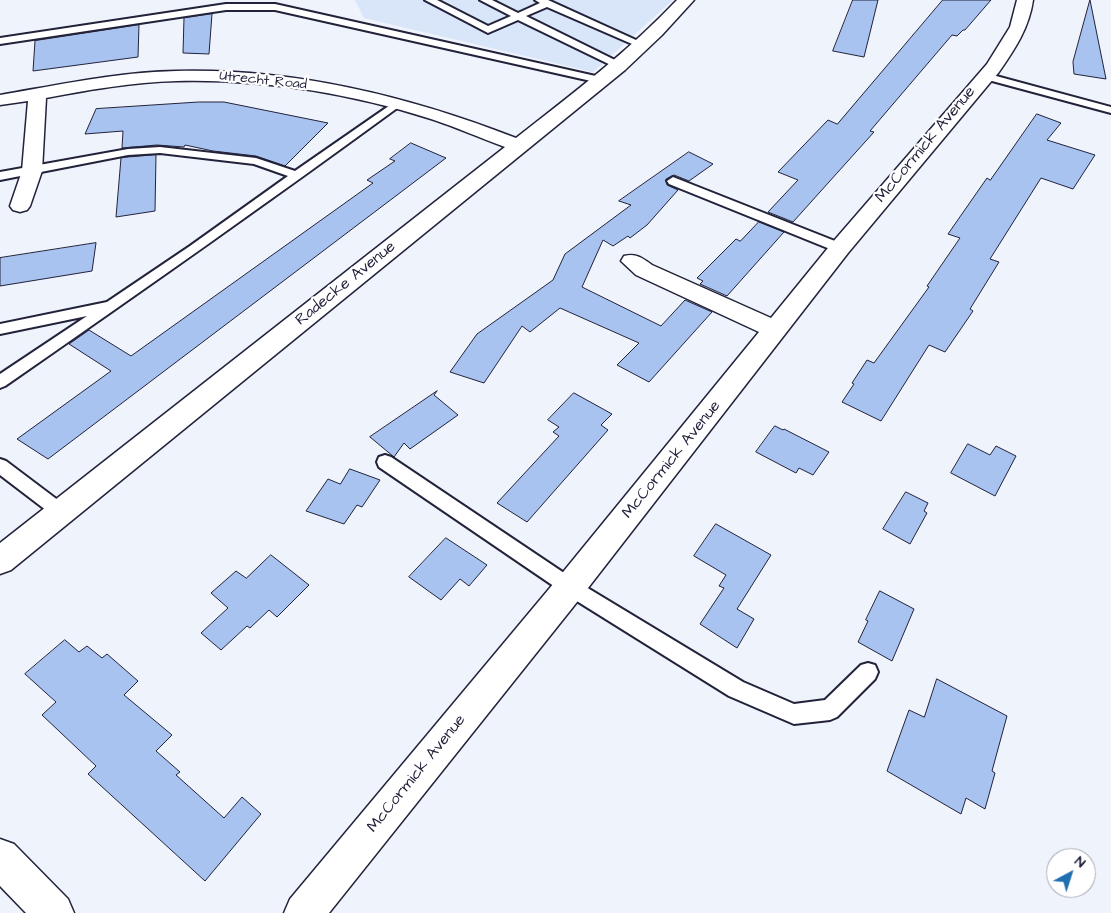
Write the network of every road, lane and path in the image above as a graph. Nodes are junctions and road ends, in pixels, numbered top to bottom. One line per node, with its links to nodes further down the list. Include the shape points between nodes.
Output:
1 (430, 0): 6 (lane, via 488,30)
2 (485, 0): 6 (lane)
3 (686, 0): 8 (street, Radecke Avenue)
4 (1026, 0): 10 (street, McCormick Avenue, via 1024,14 1010,45)
5 (544, 2): 6 (lane); 8 (lane)
6 (518, 16): 9 (lane)
7 (0, 41): 11 (lane, via 226,8 275,7)
8 (642, 45): 9 (street, Radecke Avenue)
9 (619, 66): 11 (street, Radecke Avenue)
10 (985, 76): 15 (lane); 22 (street, McCormick Avenue)
11 (600, 80): 16 (street, Radecke Avenue)
12 (37, 94): 13 (street, Utrecht Road); 14 (street, Utrecht Road, via 129,80 212,75 324,88); 17 (street)
13 (0, 100)
14 (396, 104): 16 (street, Utrecht Road); 19 (lane)
15 (1111, 110)
16 (519, 146): 30 (street, Radecke Avenue)
17 (32, 171): 18 (lane); 19 (lane, via 128,152 160,150 256,161); 21 (street)
18 (0, 176)
19 (298, 176): 24 (lane)
20 (673, 181): 22 (lane)
21 (20, 206)
22 (840, 248): 26 (street, McCormick Avenue)
23 (632, 261): 26 (street, via 644,270)
24 (112, 305): 25 (lane); 27 (lane)
25 (0, 328)
26 (776, 330): 32 (street, McCormick Avenue)
27 (0, 382)
28 (385, 462): 32 (lane)
29 (0, 466): 30 (lane)
30 (61, 512): 31 (street, Radecke Avenue)
31 (0, 561)
32 (570, 587): 33 (lane, via 736,689 794,714 830,710); 36 (street, McCormick Avenue)
33 (868, 672)
34 (0, 858): 35 (street)
35 (54, 913)
36 (304, 913)

